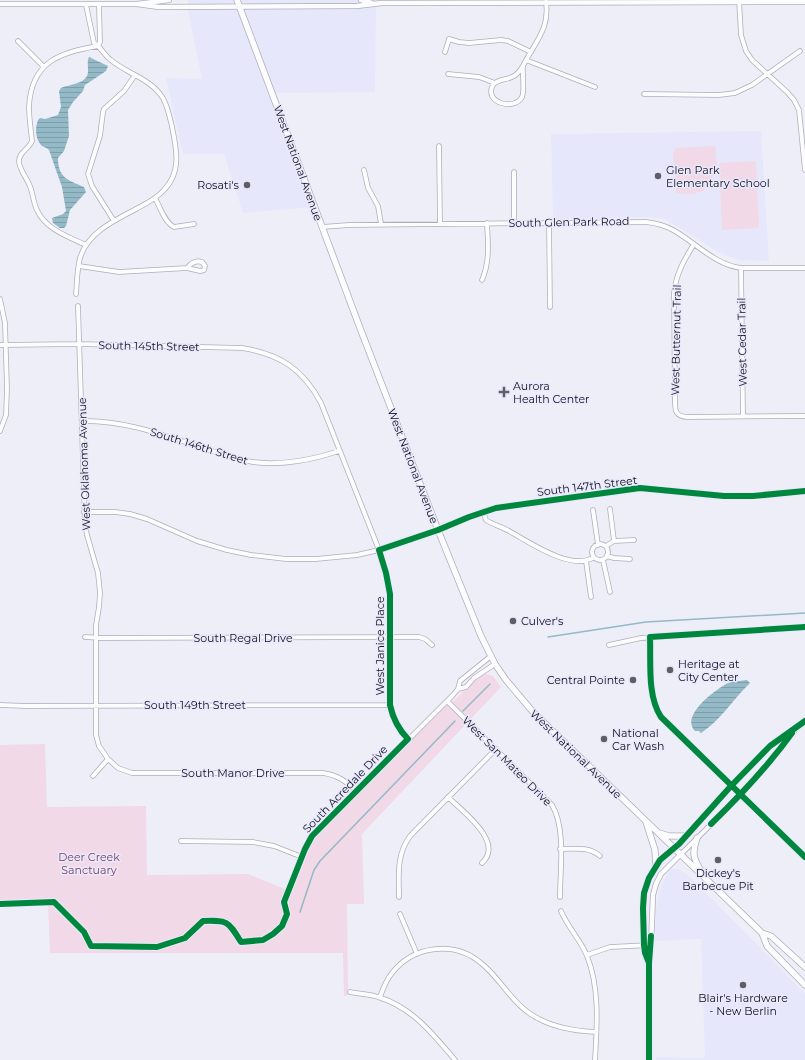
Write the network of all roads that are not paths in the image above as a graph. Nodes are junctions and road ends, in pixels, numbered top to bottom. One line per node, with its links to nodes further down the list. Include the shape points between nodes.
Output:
1 (168, 0): 11 (street)
2 (237, 0): 14 (main road, West National Avenue)
3 (360, 0): 9 (street)
4 (739, 1): 7 (street); 8 (street); 24 (street, via 741,35 746,51)
5 (429, 2): 6 (street); 9 (street)
6 (439, 2): 7 (street)
7 (546, 2): 19 (street, via 546,25)
8 (805, 2)
9 (373, 3): 14 (street, via 357,6)
10 (0, 4): 12 (street)
11 (137, 4): 13 (street); 14 (street, via 159,7)
12 (86, 5): 13 (street); 16 (street, via 94,43)
13 (99, 5): 16 (street)
14 (239, 7): 41 (main road, West National Avenue)
15 (18, 41): 22 (street)
16 (98, 46): 22 (street, via 69,51); 25 (street, via 111,60)
17 (800, 51): 24 (street)
18 (445, 52): 19 (street, via 449,39 469,43 508,41)
19 (530, 52): 20 (street)
20 (526, 60): 21 (street); 27 (street)
21 (524, 66): 26 (street, via 516,75); 26 (street, via 523,94 519,101 503,104 497,102 491,93)
22 (44, 67): 43 (street, via 36,79 30,98 32,141 20,156 19,163 37,210 46,224)
23 (448, 74): 26 (street, via 479,77)
24 (768, 74): 28 (street, via 744,90 727,94); 31 (street, via 792,97 799,110)
25 (135, 75): 33 (street, via 149,83 162,97 176,144 175,170 167,187); 34 (street, via 124,91 104,109 100,136 89,170 92,186)
26 (495, 83)
27 (595, 87)
28 (644, 94)
29 (439, 146): 40 (street)
30 (364, 170): 39 (street)
31 (805, 170)
32 (514, 172): 37 (street)
33 (155, 198): 34 (street); 38 (street, via 172,226)
34 (114, 221): 43 (street, via 98,232)
35 (548, 222): 37 (street, South Glen Park Road); 42 (street, South Glen Park Road, via 653,223 673,230); 52 (street)
36 (487, 223): 37 (street, South Glen Park Road); 40 (street, South Glen Park Road); 48 (street, via 488,260)
37 (514, 223)
38 (194, 224)
39 (382, 224): 40 (street, South Glen Park Road); 41 (street, South Glen Park Road)
40 (440, 224)
41 (322, 227): 67 (main road, West National Avenue)
42 (694, 244): 46 (street, South Glen Park Road, via 721,261); 57 (street, West Butternut Trail, via 680,268 674,293 676,412 687,417)
43 (86, 245): 44 (street)
44 (79, 266): 45 (street, via 119,272); 49 (street)
45 (187, 268)
46 (742, 268): 47 (street, South Glen Park Road); 57 (street, West Cedar Trail)
47 (805, 268)
48 (482, 280)
49 (76, 294)
50 (0, 299): 55 (street, via 5,323)
51 (78, 306): 53 (street, West Oklahoma Avenue)
52 (550, 307)
53 (79, 344): 55 (street, South 145th Street); 56 (street, South 145th Street, via 242,348 274,356); 59 (street, West Oklahoma Avenue)
54 (0, 345): 55 (street, South 145th Street)
55 (5, 345): 60 (street, via 7,410)
56 (293, 367): 61 (street, West Janice Place, via 307,380 317,395)
57 (743, 416): 58 (street)
58 (805, 416)
59 (82, 421): 61 (street, South 146th Street, via 128,425 257,463 299,462); 65 (street, West Oklahoma Avenue)
60 (0, 430)
61 (339, 451): 72 (street, West Janice Place)
62 (805, 492): 66 (street, South 147th Street, via 724,496 640,488)
63 (610, 509): 69 (street)
64 (594, 510): 70 (street)
65 (84, 512): 72 (street, South 147th Street, via 130,514 218,548 271,558 337,558); 84 (street, West Oklahoma Avenue, via 86,535 99,581)
66 (482, 512): 67 (street, South 147th Street); 77 (street, via 486,520 546,552)
67 (438, 530): 72 (street, South 147th Street); 87 (main road, West National Avenue)
68 (634, 540): 69 (street)
69 (614, 541): 71 (street)
70 (598, 545): 71 (street); 74 (street, via 593,550)
71 (606, 546): 73 (street)
72 (379, 550): 82 (street, West Janice Place, via 389,584)
73 (607, 556): 75 (street); 76 (street)
74 (594, 557): 76 (street); 77 (street)
75 (630, 558)
76 (603, 560): 78 (street)
77 (586, 561): 79 (street)
78 (610, 592)
79 (591, 596)
80 (805, 627): 83 (street)
81 (84, 637): 84 (street, South Regal Drive)
82 (390, 637): 84 (street, South Regal Drive); 85 (street, South Regal Drive, via 423,638); 92 (street, West Janice Place)
83 (650, 637): 86 (street); 100 (street, via 652,694 657,710 661,717)
84 (95, 638): 93 (street, West Oklahoma Avenue)
85 (432, 645)
86 (609, 645)
87 (491, 656): 88 (main road, West National Avenue); 89 (street, South Acredale Drive, via 460,681)
88 (495, 664): 89 (street, South Acredale Drive, via 474,678 466,687); 104 (main road, West National Avenue, via 533,712)
89 (458, 689): 90 (street, South Acredale Drive)
90 (447, 701): 96 (street, South Acredale Drive); 97 (street, West San Mateo Drive)
91 (0, 705): 93 (street, South 149th Street)
92 (390, 705): 93 (street, South 149th Street); 96 (street, West Janice Place, via 397,726)
93 (95, 706): 98 (street, West Oklahoma Avenue, via 97,740)
94 (805, 721): 95 (street)
95 (798, 725): 100 (street, via 770,746); 102 (street, via 777,754)
96 (408, 739): 101 (street, South Acredale Drive)
97 (496, 749): 103 (street); 110 (street, West San Mateo Drive, via 556,811 560,825)
98 (108, 760): 99 (street); 101 (street, South Manor Drive, via 118,768 139,773 323,773 345,780)
99 (93, 776)
100 (731, 786): 102 (street); 106 (street)
101 (356, 791): 113 (street, South Acredale Drive, via 312,836)
102 (741, 795): 107 (street); 114 (street)
103 (448, 797): 115 (street, via 487,840 489,850); 118 (street, via 404,845 398,865)
104 (646, 822): 105 (main road, West National Avenue); 116 (main road, via 655,850)
105 (657, 833): 106 (main road); 109 (main road, West National Avenue)
106 (686, 836): 109 (street)
107 (697, 838): 111 (street); 117 (main road, via 695,861)
108 (181, 842): 113 (street, via 253,842 274,846)
109 (674, 848): 111 (main road, West National Avenue); 116 (street)
110 (560, 849): 112 (street, via 590,849); 119 (street, West San Mateo Drive)
111 (680, 855): 117 (main road, West National Avenue); 125 (street, via 661,874 656,884 652,901)
112 (600, 856)
113 (302, 857): 120 (street, South Acredale Drive)
114 (805, 857)
115 (482, 862)
116 (656, 866): 124 (street, via 647,883 643,899)
117 (708, 881): 123 (main road, West National Avenue)
118 (399, 897)
119 (560, 897)
120 (284, 902)
121 (561, 911): 127 (street, via 568,927)
122 (400, 914): 126 (street)
123 (762, 933): 129 (main road, West National Avenue, via 771,936); 130 (main road, West National Avenue, via 767,946)
124 (644, 945): 125 (street); 127 (street, via 610,947); 128 (street)
125 (651, 945): 128 (street)
126 (417, 954): 132 (street, via 392,972); 133 (street, via 432,949 447,949 471,955 483,964 534,1017 558,1027)
127 (587, 955): 133 (street, via 595,989)
128 (649, 963): 136 (street)
129 (805, 968)
130 (805, 985)
131 (350, 992): 132 (street)
132 (380, 997): 134 (street, via 413,1014)
133 (596, 1032): 135 (street)
134 (455, 1060)
135 (595, 1060)
136 (649, 1060)

